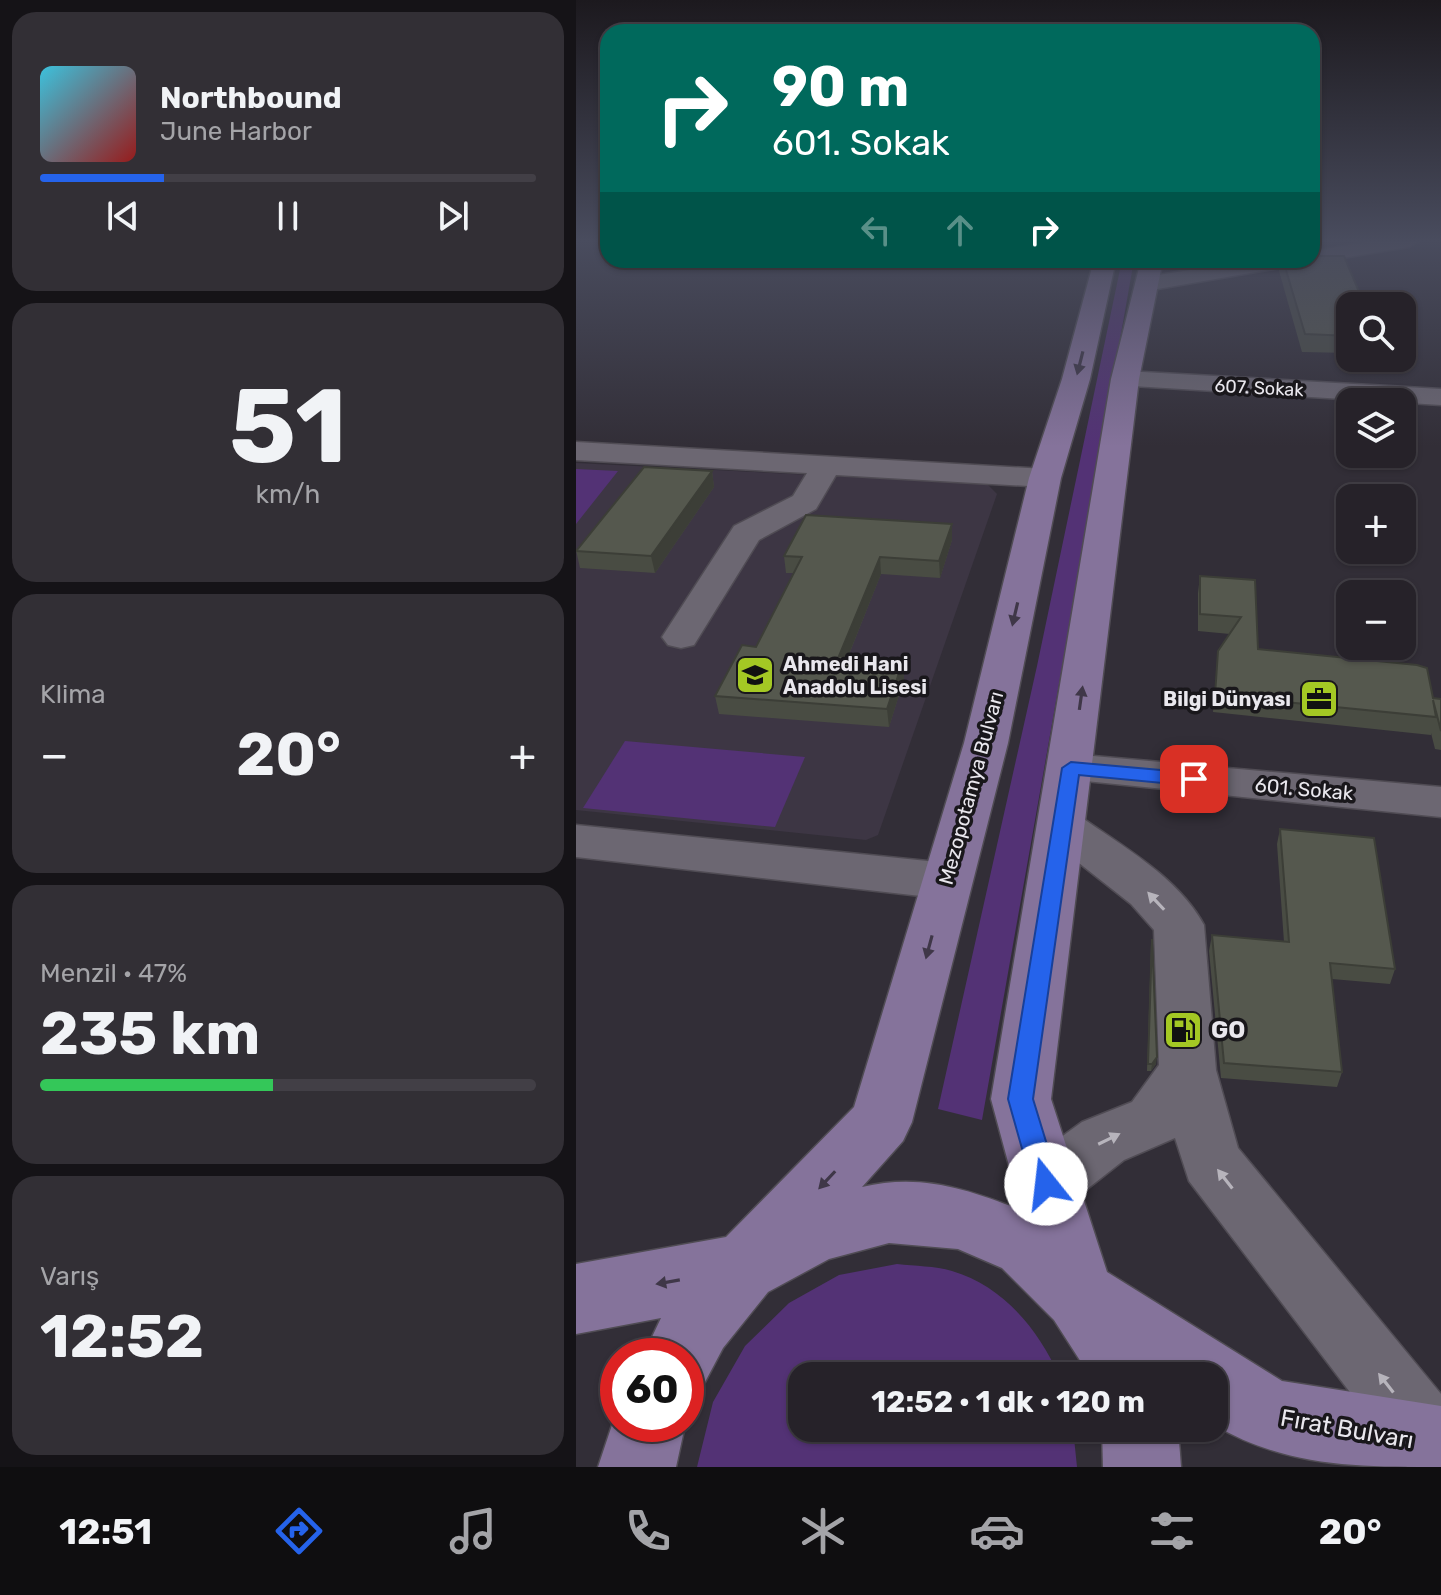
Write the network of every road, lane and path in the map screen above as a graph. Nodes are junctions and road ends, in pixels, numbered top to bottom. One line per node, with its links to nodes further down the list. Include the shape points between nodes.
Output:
1 (1093, 309): 7 (main road, Mezopotamya Bulvarı, one-way to 7)
2 (1141, 309): 3 (main road)
3 (1125, 379): 4 (street, 607. Sokak); 9 (main road, one-way to 3)
4 (1441, 397)
5 (576, 451): 6 (street)
6 (826, 466): 7 (street); 8 (street, via 805,502 746,533)
7 (1045, 478): 13 (main road, Mezopotamya Bulvarı, one-way to 13, via 986,743)
8 (681, 637)
9 (1071, 768): 10 (street, 601. Sokak); 11 (main road)
10 (1441, 802)
11 (1062, 826): 14 (street, one-way to 11, via 1179,925 1148,891); 15 (main road, via 1021,1099)
12 (576, 841): 13 (street)
13 (947, 881): 16 (main road, Mezopotamya Bulvarı, one-way to 16, via 881,1122)
14 (1188, 1070): 15 (street, one-way to 14, via 1103,1141 1153,1121); 25 (street, one-way to 14, via 1211,1161)
15 (1046, 1184): 17 (main road)
16 (744, 1268): 17 (main road, via 817,1230 889,1212 960,1218 1026,1245); 18 (main road, one-way to 18); 19 (main road, Mezopotamya Bulvarı)
17 (1079, 1295): 20 (main road); 21 (main road)
18 (576, 1299)
19 (689, 1338)
20 (1123, 1362)
21 (1184, 1362)
22 (1228, 1390): 25 (main road, Fırat Bulvarı, via 1270,1417)
23 (644, 1442): 26 (main road)
24 (1141, 1442): 27 (main road)
25 (1438, 1445)
26 (637, 1467)
27 (1142, 1467)

